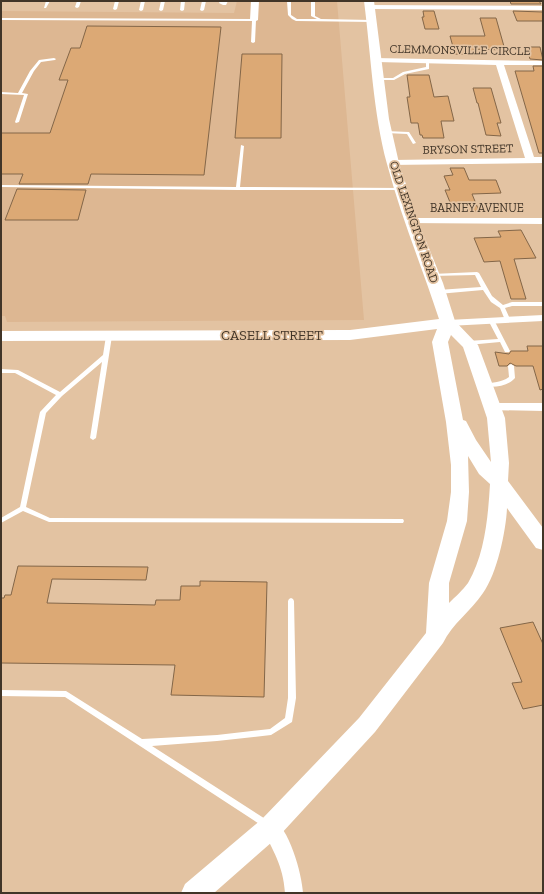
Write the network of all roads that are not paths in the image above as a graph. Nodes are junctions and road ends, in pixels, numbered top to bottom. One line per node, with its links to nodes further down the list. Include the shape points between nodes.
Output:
1 (48, 1): 12 (lane)
2 (79, 1): 13 (lane)
3 (118, 1): 15 (lane)
4 (143, 1): 16 (lane)
5 (163, 1): 17 (lane)
6 (183, 1): 18 (lane)
7 (204, 1): 19 (lane)
8 (256, 1): 21 (street)
9 (289, 1): 22 (lane, via 289,15 292,19)
10 (313, 1): 22 (lane, via 313,16)
11 (369, 4): 14 (street); 23 (main road, OLD LEXINGTON ROAD)
12 (45, 7)
13 (77, 7)
14 (543, 8)
15 (115, 9)
16 (141, 10)
17 (162, 10)
18 (182, 10)
19 (202, 10)
20 (1, 19): 21 (lane)
21 (254, 20): 24 (lane)
22 (323, 20): 23 (lane)
23 (372, 21): 26 (main road, OLD LEXINGTON ROAD)
24 (253, 42)
25 (54, 59): 32 (lane, via 40,61)
26 (377, 60): 27 (street, CLEMMONSVILLE CIRCLE); 30 (main road, OLD LEXINGTON ROAD)
27 (427, 61): 28 (street, CLEMMONSVILLE CIRCLE); 30 (lane, via 428,68 404,73 394,79)
28 (499, 62): 29 (street, CLEMMONSVILLE CIRCLE); 37 (street)
29 (543, 63)
30 (379, 79): 34 (main road, OLD LEXINGTON ROAD)
31 (1, 93): 32 (lane)
32 (19, 94): 33 (lane, via 26,94)
33 (17, 122)
34 (386, 132): 35 (lane, via 408,133); 39 (main road, OLD LEXINGTON ROAD)
35 (414, 143)
36 (242, 146): 42 (lane)
37 (530, 160): 38 (street, BRYSON STREET); 39 (street, BRYSON STREET)
38 (543, 160)
39 (393, 163): 41 (main road, OLD LEXINGTON ROAD)
40 (1, 186): 42 (lane)
41 (401, 188): 42 (lane); 43 (main road, OLD LEXINGTON ROAD)
42 (238, 189)
43 (411, 221): 44 (street, BARNEY AVENUE); 45 (main road, OLD LEXINGTON ROAD)
44 (543, 221)
45 (432, 275): 46 (lane, via 477,274); 47 (main road, OLD LEXINGTON ROAD)
46 (484, 288): 47 (lane); 49 (lane, via 495,303)
47 (438, 292): 53 (main road, OLD LEXINGTON ROAD)
48 (543, 304): 49 (lane, via 512,304)
49 (502, 307): 51 (lane)
50 (543, 318): 51 (street, CASELL STREET)
51 (507, 319): 52 (street, CASELL STREET)
52 (491, 320): 53 (street, CASELL STREET); 56 (lane)
53 (448, 323): 55 (main road, CASELL STREET, via 350,335); 57 (main road, OLD LEXINGTON ROAD); 64 (main road, via 440,342)
54 (1, 336): 55 (main road, CASELL STREET)
55 (110, 336): 59 (lane)
56 (502, 340): 57 (lane); 58 (lane)
57 (468, 343): 62 (main road, OLD LEXINGTON ROAD)
58 (507, 352)
59 (106, 356): 63 (lane); 67 (lane)
60 (511, 366): 62 (lane, via 512,378 508,382)
61 (1, 371): 63 (lane, via 16,371)
62 (485, 385): 65 (main road, OLD LEXINGTON ROAD)
63 (60, 395): 69 (lane, via 43,412)
64 (452, 406): 68 (main road, via 468,442 486,469); 74 (main road, via 460,465 460,492 457,521 439,583)
65 (492, 407): 66 (street); 68 (main road, OLD LEXINGTON ROAD, via 496,418)
66 (543, 407)
67 (93, 438)
68 (499, 482): 72 (main road); 74 (main road, OLD LEXINGTON ROAD, via 498,520 487,561 476,588)
69 (23, 508): 70 (lane); 71 (lane, via 49,520)
70 (1, 521)
71 (401, 521)
72 (543, 543)
73 (291, 602): 76 (lane, via 292,698 289,720 271,732)
74 (438, 629): 77 (main road, OLD LEXINGTON ROAD, via 435,637 367,725)
75 (1, 693): 76 (lane, via 66,694)
76 (140, 743): 77 (lane)
77 (271, 827): 78 (main road, OLD LEXINGTON ROAD); 79 (street, via 287,855)
78 (194, 893)
79 (294, 893)

